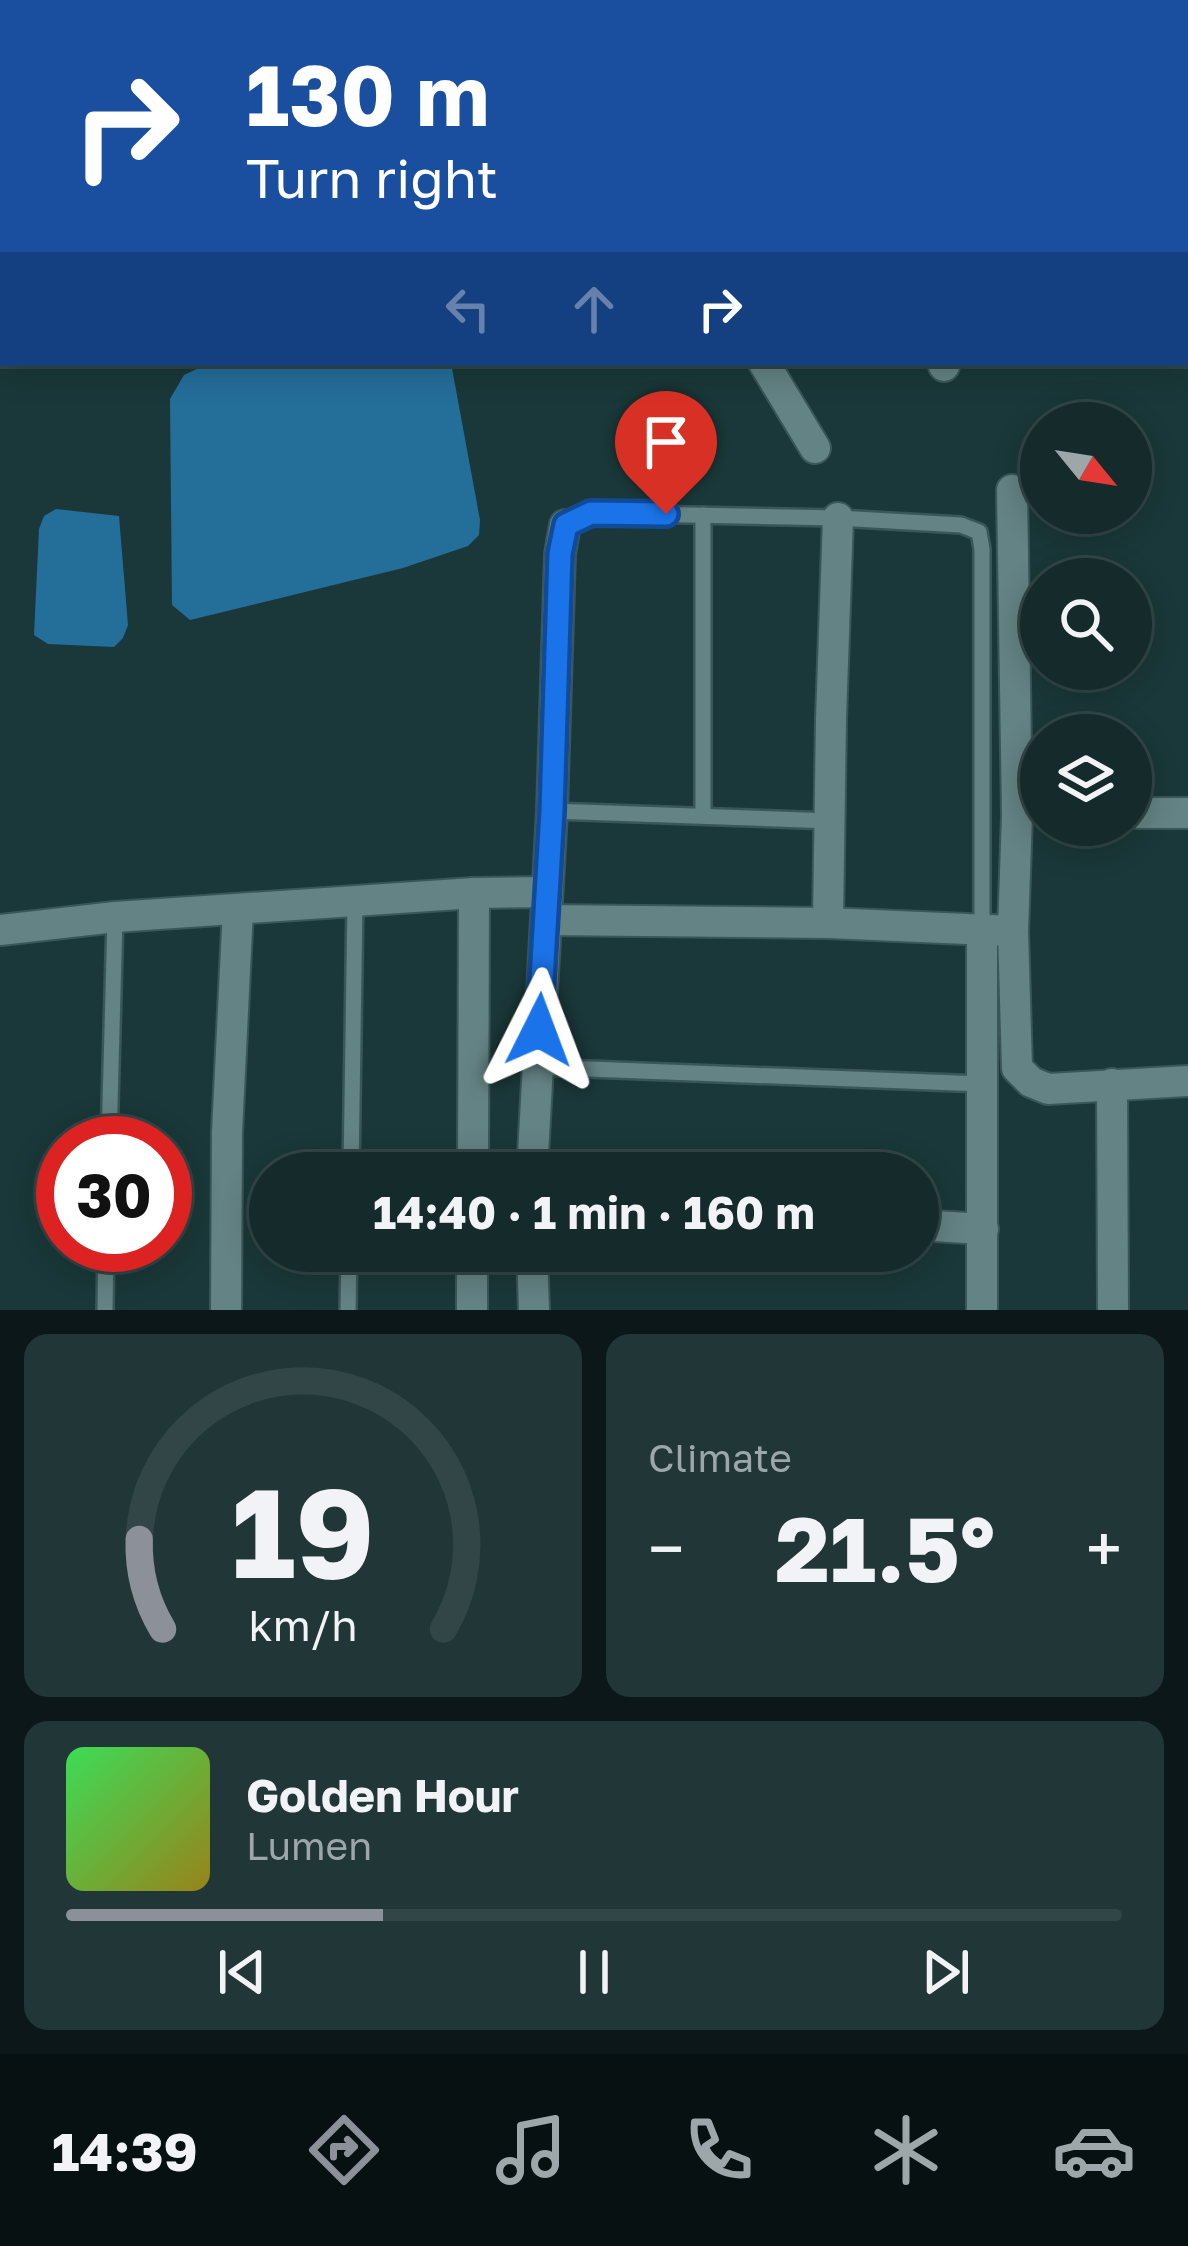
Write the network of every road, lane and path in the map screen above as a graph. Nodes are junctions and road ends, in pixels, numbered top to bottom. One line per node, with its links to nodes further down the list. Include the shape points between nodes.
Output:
1 (766, 366): 2 (street)
2 (815, 448)
3 (1012, 490): 7 (street)
4 (704, 515): 5 (lane); 6 (lane, via 591,513); 11 (lane)
5 (838, 518): 12 (street); 21 (lane, via 979,532)
6 (566, 525): 8 (street)
7 (1024, 714)
8 (552, 811): 11 (lane); 16 (street)
9 (1152, 813): 10 (street)
10 (1188, 813)
11 (703, 816): 12 (lane)
12 (831, 821): 19 (street)
13 (1020, 846): 21 (street)
14 (474, 893): 15 (street); 16 (street); 28 (street)
15 (355, 900): 17 (street); 27 (lane)
16 (546, 906): 19 (street); 22 (street)
17 (238, 909): 18 (street); 37 (street)
18 (116, 916): 20 (street); 26 (lane)
19 (828, 923): 21 (street)
20 (0, 930)
21 (997, 930): 24 (street); 25 (street, via 1017,1067 1048,1089)
22 (537, 1067): 24 (lane); 29 (street)
23 (1188, 1081): 25 (street)
24 (982, 1084): 31 (street)
25 (1112, 1084): 42 (street)
26 (110, 1116)
27 (351, 1152)
28 (472, 1152)
29 (533, 1152)
30 (939, 1226): 31 (street)
31 (983, 1229): 41 (street)
32 (106, 1272): 36 (lane)
33 (349, 1272): 38 (lane)
34 (472, 1272): 39 (street)
35 (533, 1272): 40 (street)
36 (105, 1310)
37 (226, 1310)
38 (348, 1310)
39 (472, 1310)
40 (534, 1310)
41 (982, 1310)
42 (1113, 1310)

